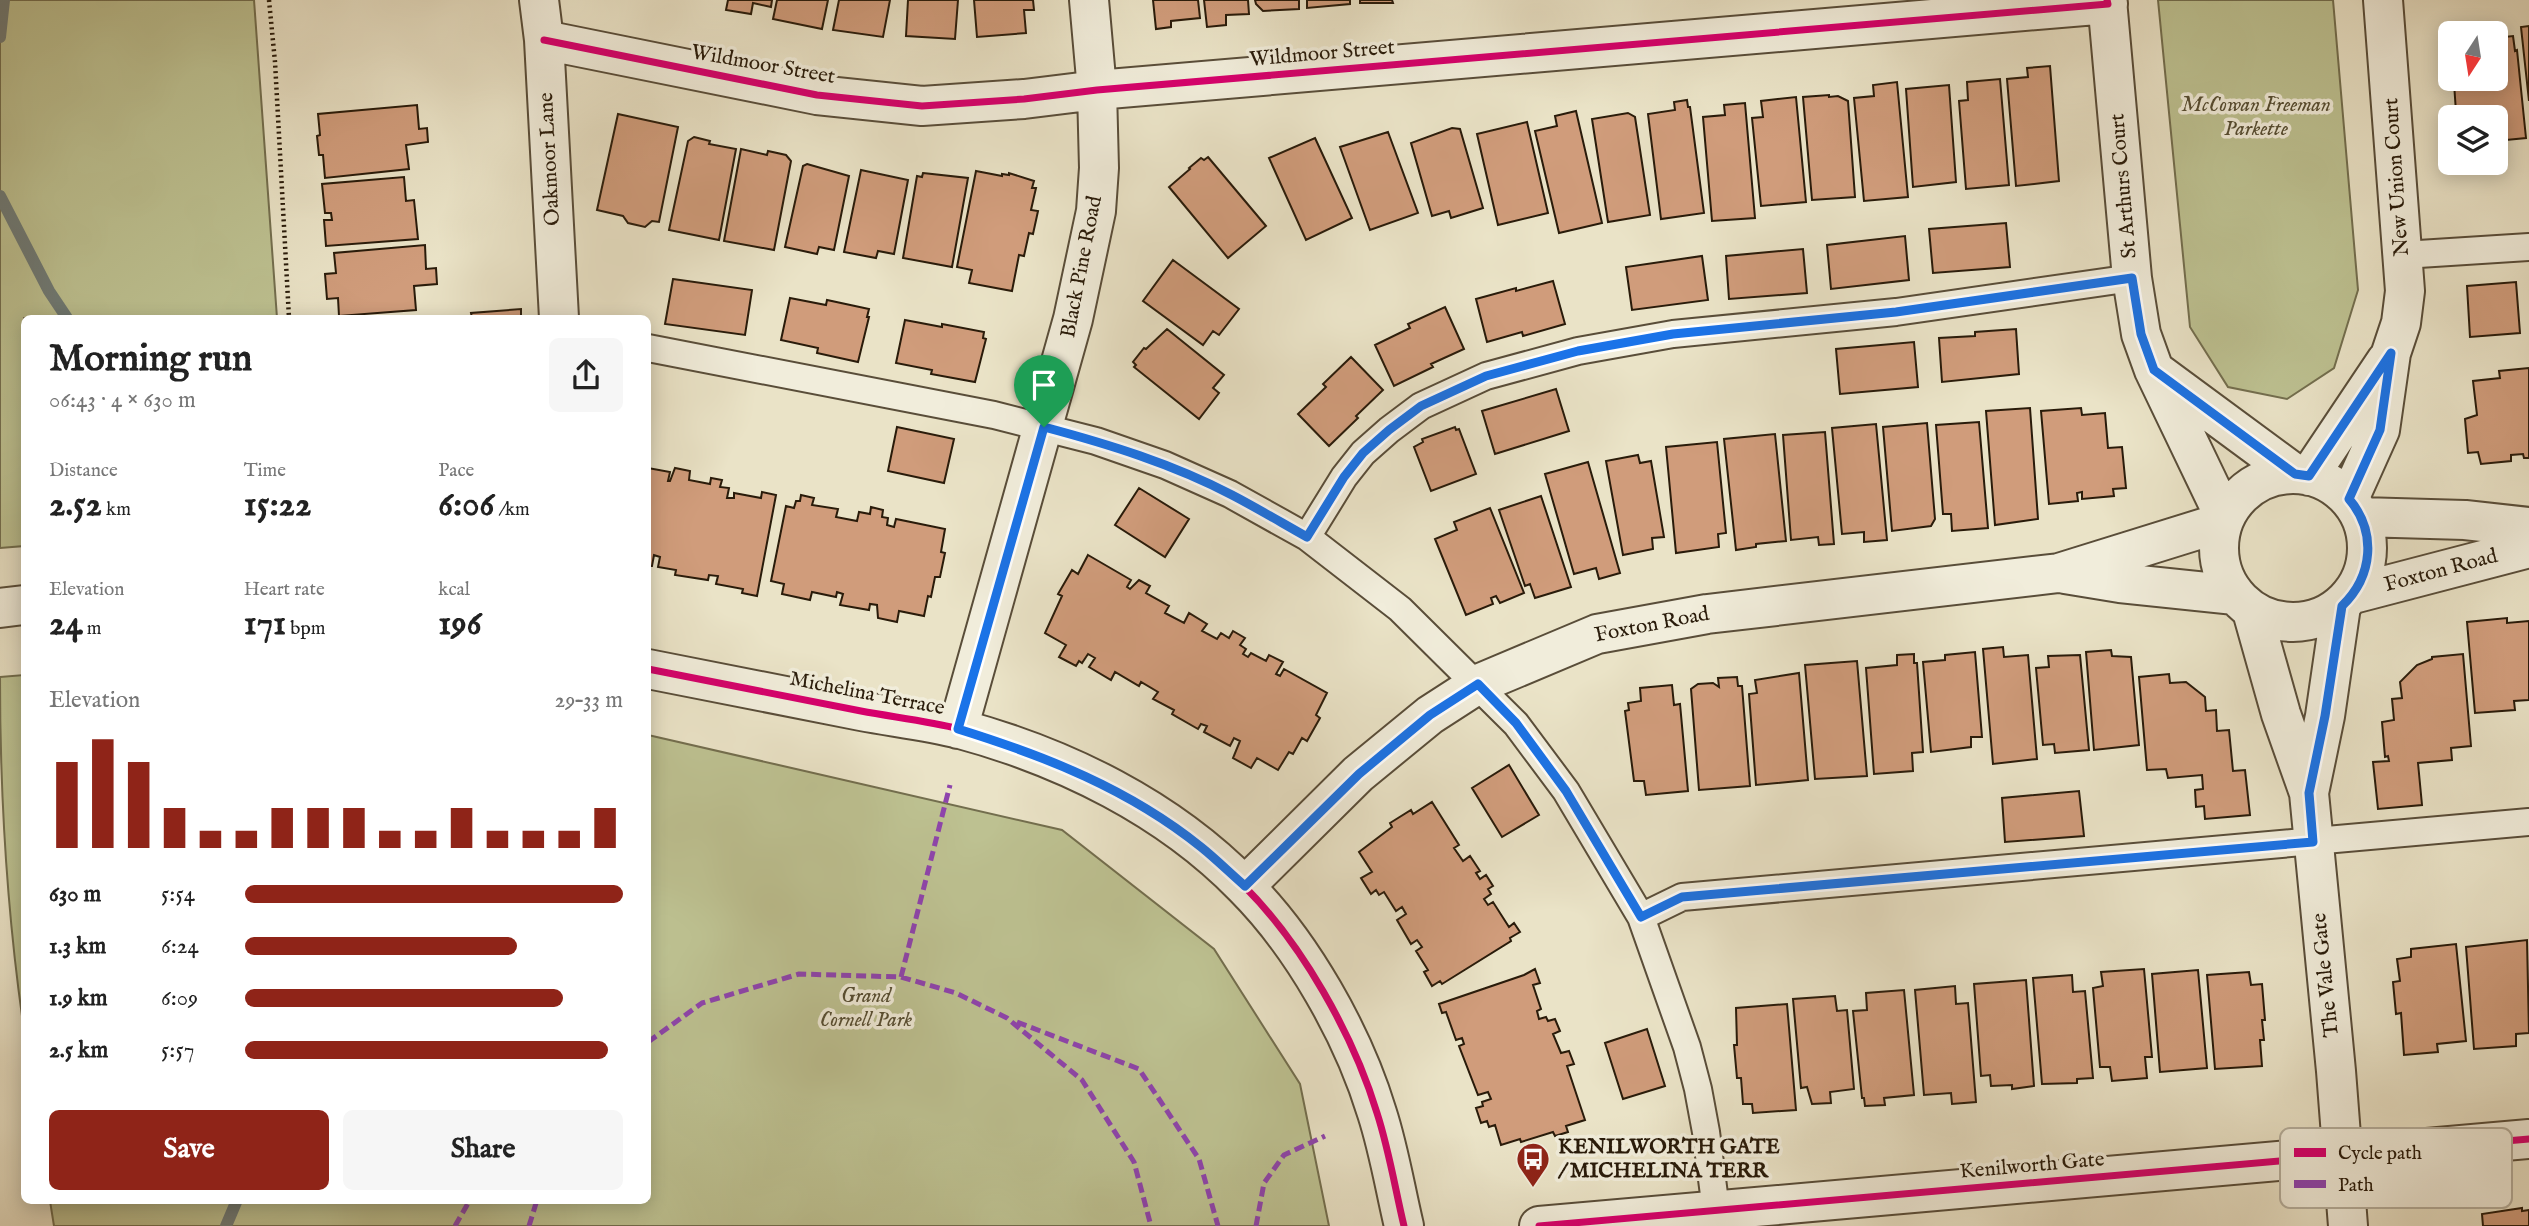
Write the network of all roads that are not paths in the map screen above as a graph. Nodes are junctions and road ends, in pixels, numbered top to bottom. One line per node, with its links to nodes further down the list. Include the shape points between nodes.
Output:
1 (539, 0): 5 (street, Oakmoor Lane)
2 (1089, 0): 6 (street, Black Pine Road)
3 (2383, 0): 8 (street, New Union Court)
4 (2107, 2): 6 (street, Wildmoor Street); 9 (street, St Arthurs Court)
5 (544, 40): 6 (street, Wildmoor Street, via 817,94 922,106); 10 (street, Oakmoor Lane)
6 (1097, 90): 14 (street, Black Pine Road, via 1096,211)
7 (2529, 247): 8 (lane)
8 (2403, 255): 12 (street, New Union Court, via 2405,291)
9 (2132, 278): 13 (street, St Arthurs Court, via 2141,334); 19 (lane, via 1896,312 1673,334 1578,351 1486,376 1421,406 1363,453)
10 (559, 315)
11 (651, 349): 14 (lane)
12 (2391, 353): 15 (street, New Union Court); 16 (street, New Union Court, via 2380,430)
13 (2154, 370): 15 (street); 17 (street, St Arthurs Court)
14 (1044, 427): 19 (lane, via 1165,466 1230,494); 28 (street, Black Pine Road)
15 (2302, 475): 16 (street, via 2331,484); 17 (street, via 2261,481 2234,503)
16 (2355, 508): 18 (street, Foxton Road); 22 (street, via 2367,532 2367,564)
17 (2224, 520): 21 (street, Foxton Road); 23 (street, via 2220,560 2225,579)
18 (2529, 527)
19 (1307, 537): 27 (lane, via 1400,609)
20 (2529, 548): 22 (street, Foxton Road)
21 (2059, 573): 23 (street, Foxton Road); 27 (street, Foxton Road, via 1707,614 1597,634)
22 (2347, 600): 23 (street, via 2326,616 2288,623 2269,619); 29 (street, The Vale Gate)
23 (2243, 603): 29 (street, The Vale Gate)
24 (21, 605): 25 (street)
25 (0, 608)
26 (651, 670): 28 (street, Michelina Terrace)
27 (1478, 684): 32 (street, Foxton Road, via 1430,715 1359,774); 33 (lane, via 1516,723 1566,791)
28 (958, 729): 32 (street, Michelina Terrace, via 1023,749 1123,794 1202,847)
29 (2309, 793): 31 (street, The Vale Gate)
30 (2529, 822): 31 (lane)
31 (2313, 842): 33 (lane, via 1682,897); 34 (street, The Vale Gate)
32 (1245, 886): 38 (street, Michelina Terrace, via 1323,990 1343,1030 1377,1111)
33 (1641, 917): 37 (lane, via 1687,1047 1706,1132)
34 (2340, 1128)
35 (2280, 1162): 37 (street, Kenilworth Gate)
36 (2347, 1208): 40 (street, The Vale Gate)
37 (1718, 1218): 39 (street, Kenilworth Gate)
38 (1404, 1226)
39 (1539, 1226)
40 (2348, 1226)

